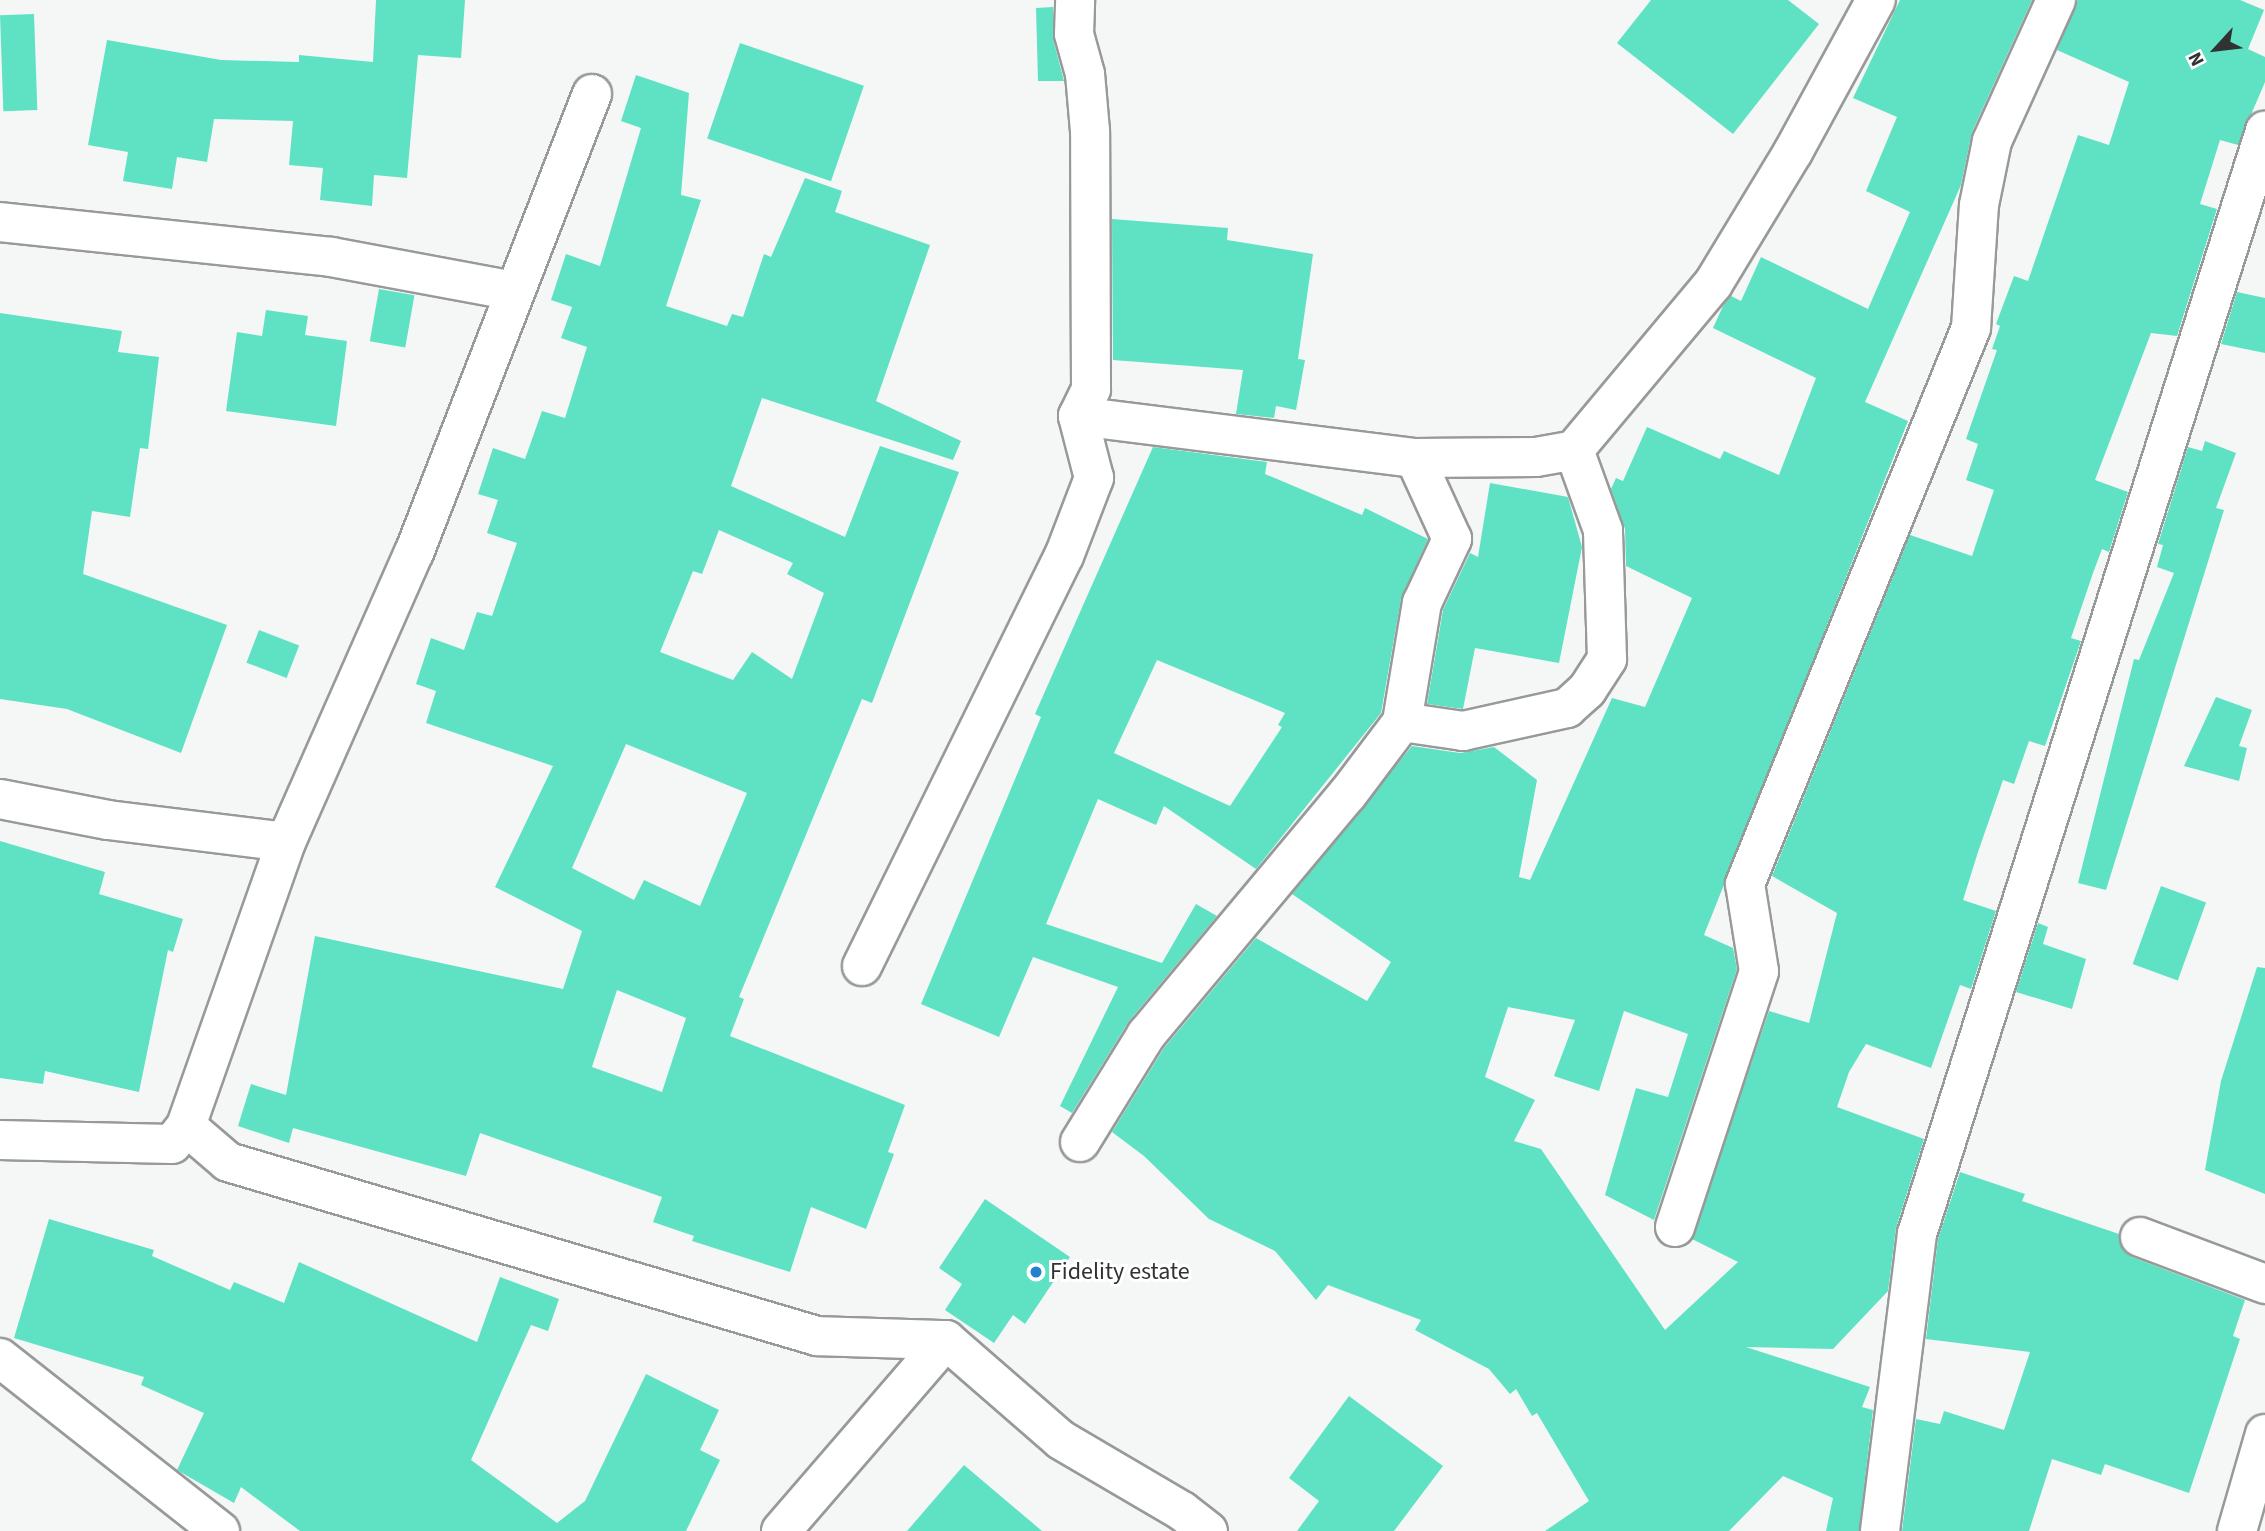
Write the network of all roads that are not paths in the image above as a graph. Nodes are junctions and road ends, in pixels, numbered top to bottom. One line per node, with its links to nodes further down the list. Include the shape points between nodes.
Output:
1 (1074, 0): 8 (street, via 1074,34 1085,74 1090,131 1091,389)
2 (1876, 0): 9 (street, via 1793,152 1713,284)
3 (2056, 0): 18 (street, via 1992,141 1979,205 1971,328 1745,884 1759,971)
4 (592, 94): 7 (street)
5 (2265, 131): 27 (street, via 1917,1234)
6 (0, 222): 7 (street, via 331,257)
7 (513, 291): 13 (street, via 414,552)
8 (1078, 416): 10 (street); 14 (street, via 1094,478 1064,556)
9 (1574, 450): 10 (street, via 1536,457); 11 (street, via 1603,530 1607,659 1587,690 1567,708 1463,731)
10 (1415, 458): 11 (street, via 1452,539 1422,603)
11 (1402, 722): 17 (street, via 1347,795 1146,1035)
12 (0, 799): 13 (street, via 108,820)
13 (286, 842): 15 (street)
14 (862, 966)
15 (187, 1126): 16 (street, via 172,1144); 21 (street, via 228,1162 817,1336)
16 (0, 1140)
17 (1080, 1142)
18 (1675, 1227)
19 (2140, 1237): 20 (street)
20 (2265, 1284)
21 (946, 1340): 25 (street); 26 (street, via 1060,1440)
22 (1, 1360): 24 (street)
23 (2265, 1434): 28 (street)
24 (220, 1531)
25 (780, 1531)
26 (1208, 1531)
27 (1880, 1531)
28 (2237, 1531)

